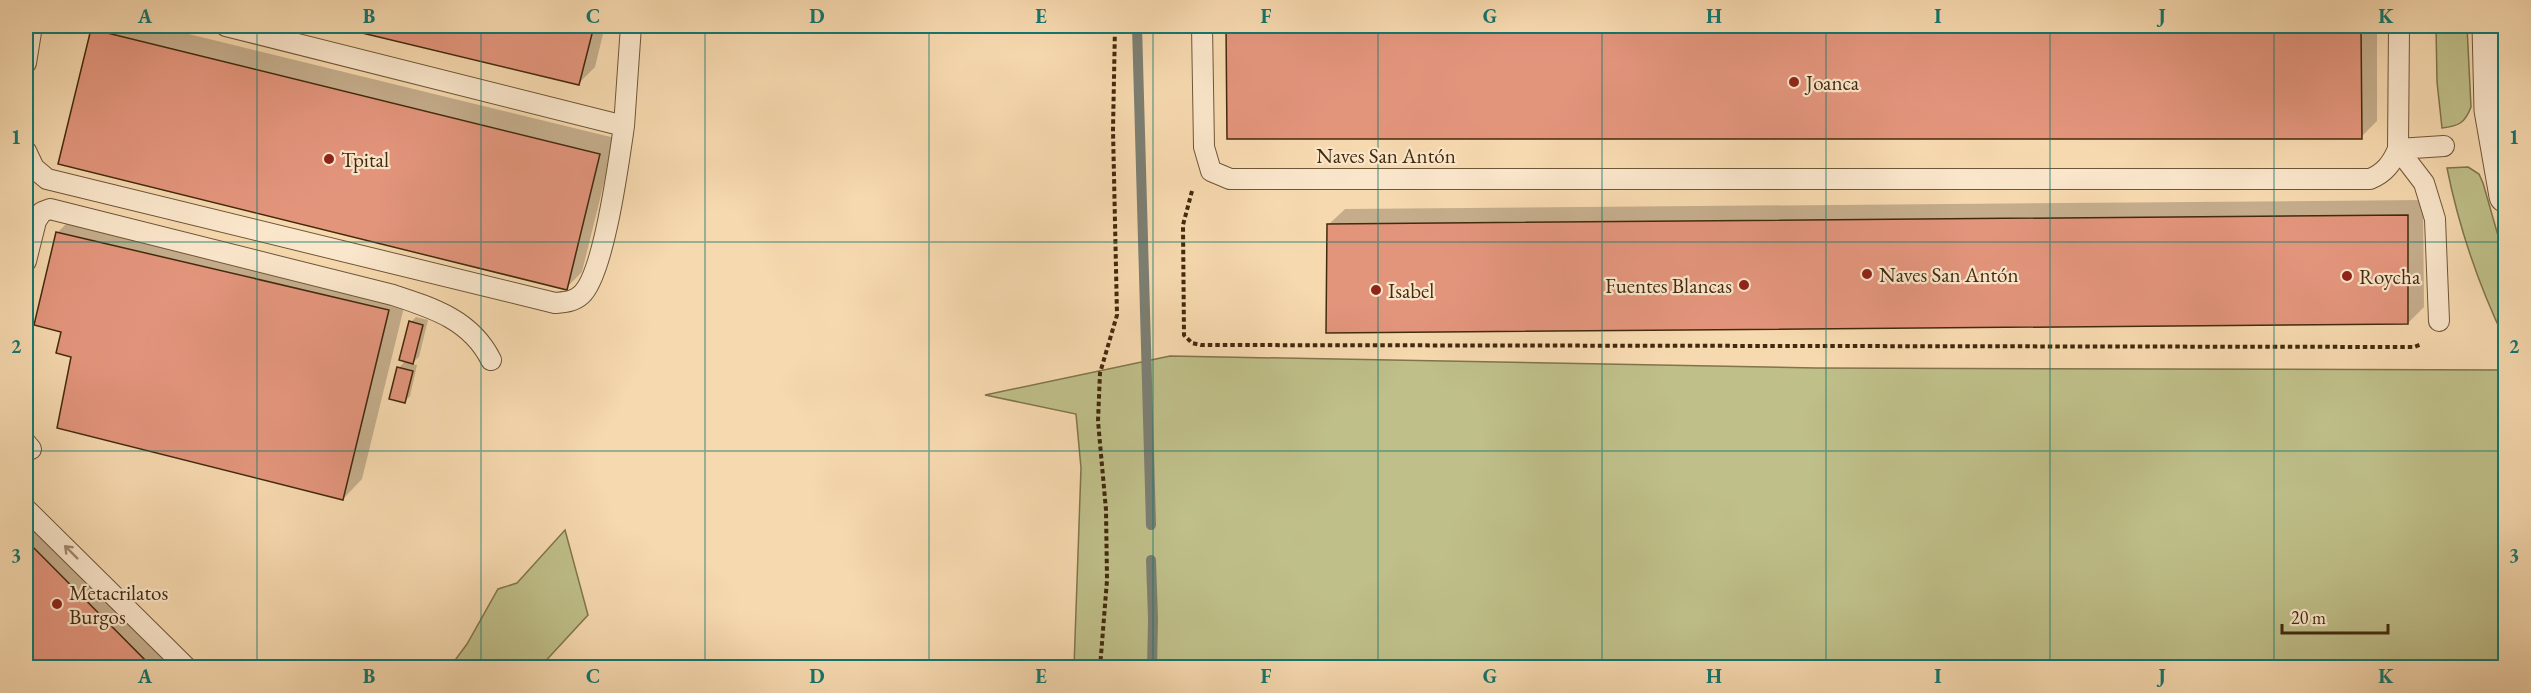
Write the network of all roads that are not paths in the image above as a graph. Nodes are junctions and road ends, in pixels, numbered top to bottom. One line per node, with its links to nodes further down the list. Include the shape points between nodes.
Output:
1 (32, 26): 7 (lane)
2 (226, 26): 8 (lane)
3 (631, 26): 8 (lane)
4 (1202, 26): 10 (lane, Naves San Antón, via 1204,147 1210,171 1230,179 2370,179 2392,163)
5 (2399, 26): 10 (lane)
6 (2489, 26): 12 (street, via 2491,110)
7 (26, 63)
8 (624, 126): 11 (lane, via 607,226 591,281 570,302 555,303 47,179 34,168)
9 (2444, 146): 10 (lane)
10 (2398, 149): 15 (lane, via 2424,183 2435,219)
11 (26, 152)
12 (2505, 196)
13 (31, 219): 14 (lane); 16 (lane, via 50,208 393,295 424,305 467,328 482,342)
14 (26, 261)
15 (2439, 321)
16 (491, 360)
17 (26, 509): 18 (lane, one-way to 17)
18 (187, 668)

